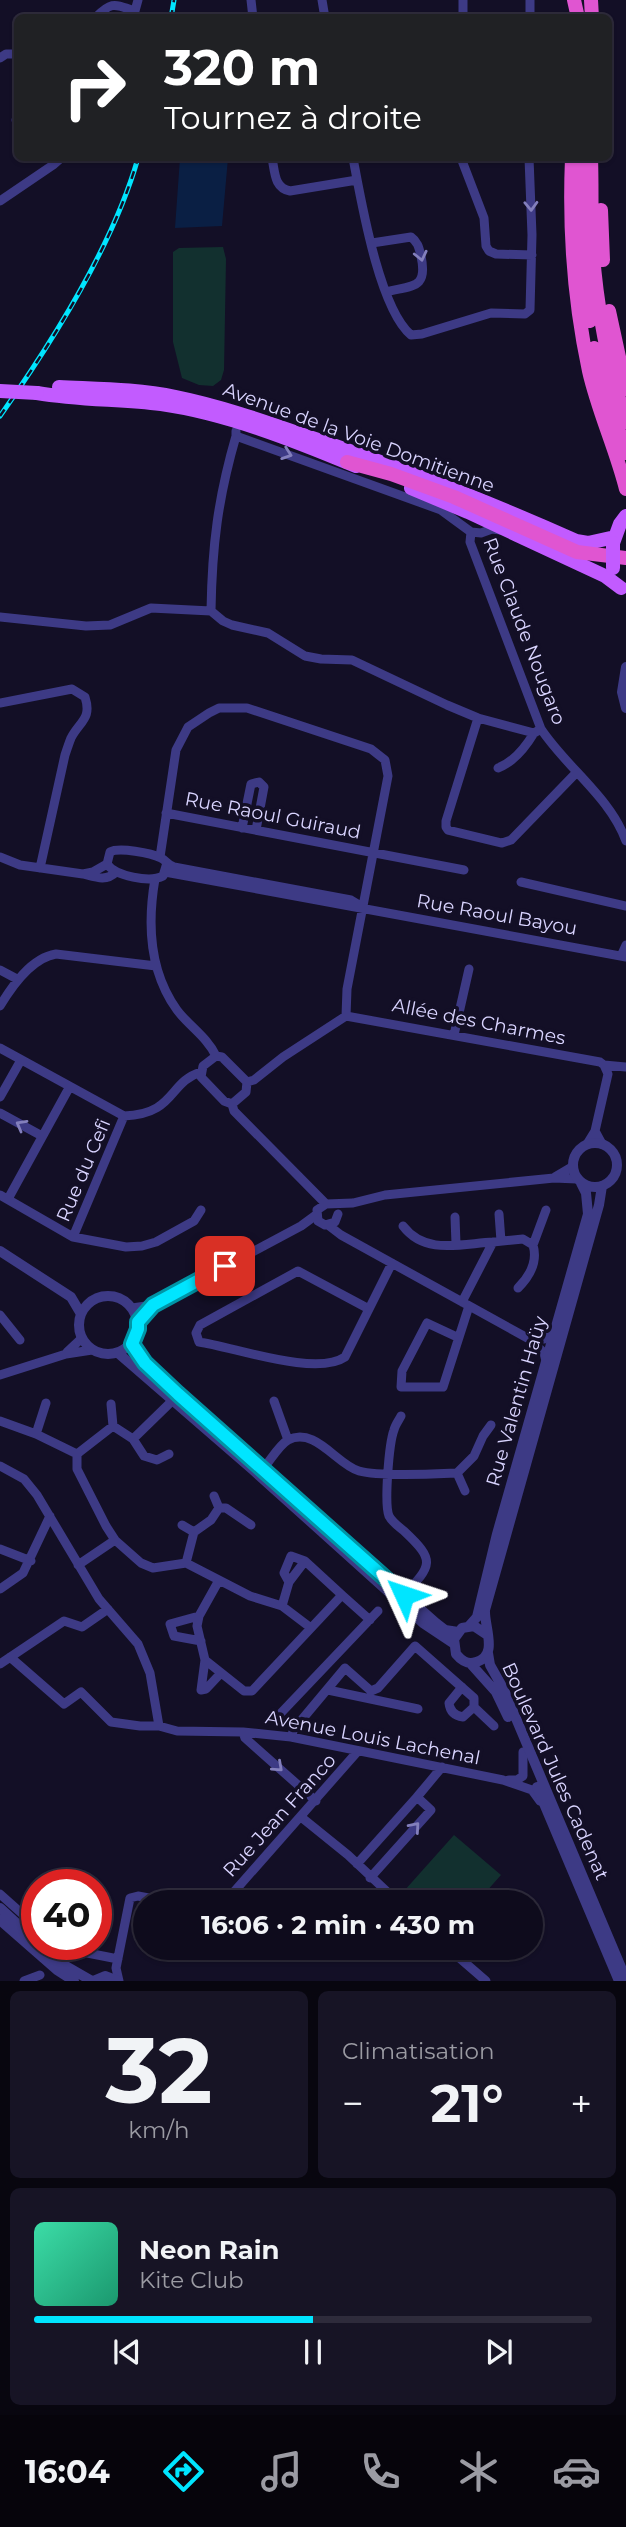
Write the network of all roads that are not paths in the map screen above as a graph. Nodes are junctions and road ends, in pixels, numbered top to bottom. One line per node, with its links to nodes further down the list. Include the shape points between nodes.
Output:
1 (138, 0): 3 (street)
2 (99, 14): 3 (street, via 113,4)
3 (134, 14)
4 (57, 161): 15 (street)
5 (273, 161): 13 (street, via 282,190)
6 (354, 161): 13 (street)
7 (462, 161): 18 (street, via 484,218 489,251)
8 (529, 161): 18 (street, one-way to 18)
9 (572, 161): 28 (highway, via 572,245 580,322 589,373)
10 (581, 161): 26 (highway, via 581,244 592,336)
11 (591, 161): 24 (highway, via 598,306)
12 (600, 161): 22 (highway, via 606,287)
13 (357, 180): 17 (street)
14 (0, 187): 15 (street)
15 (9, 195): 16 (street)
16 (0, 201)
17 (372, 243): 19 (street); 19 (street, one-way to 19, via 411,237 418,245 423,279)
18 (531, 255): 19 (street, via 532,305 525,314 491,313 411,335)
19 (386, 292)
20 (0, 383): 21 (main road, Avenue de la Voie Domitienne)
21 (37, 389): 23 (main road, Avenue de la Voie Domitienne, bridge); 25 (main road, Avenue de la Voie Domitienne, via 163,405); 32 (main road, Avenue de la Voie Domitienne, via 136,391 227,408 433,482 576,541)
22 (626, 389)
23 (0, 391)
24 (626, 422)
25 (236, 429): 27 (main road, Avenue de la Voie Domitienne); 30 (street, Avenue de la Voie Domitienne, one-way to 30, via 441,510); 35 (street, via 215,523)
26 (626, 453)
27 (347, 462): 31 (main road, Avenue de la Voie Domitienne); 33 (highway, via 454,497 577,552)
28 (626, 489)
29 (626, 516): 32 (main road)
30 (471, 531): 31 (street, Avenue de la Voie Domitienne); 41 (street, Rue Claude Nougaro, via 470,542)
31 (509, 531): 34 (main road, Avenue de la Voie Domitienne, via 605,576)
32 (614, 540): 34 (main road, bridge, via 613,568)
33 (626, 558)
34 (623, 591)
35 (211, 611): 36 (street, via 151,608 110,625 86,626); 40 (street, via 232,625 268,633 305,656 352,660)
36 (0, 617)
37 (626, 667): 39 (street, via 622,692)
38 (0, 703): 53 (street, via 72,689 86,697 89,707 65,755)
39 (626, 708)
40 (478, 718): 41 (street); 43 (street, via 446,821 448,830 502,843 511,840)
41 (537, 731): 42 (street, via 508,765); 43 (street, Rue Claude Nougaro)
42 (498, 768)
43 (576, 773): 45 (street, Rue Claude Nougaro)
44 (166, 813): 46 (street, Rue Raoul Guiraud); 49 (street, via 176,750 188,727 219,708 247,708 372,749 385,760 387,776); 52 (street)
45 (623, 825): 48 (street, Rue Claude Nougaro)
46 (242, 828): 47 (street, Rue Raoul Guiraud); 47 (street, via 251,784 259,782 264,787)
47 (256, 830): 49 (street, Rue Raoul Guiraud)
48 (626, 841)
49 (373, 851): 54 (street, Rue Raoul Guiraud); 60 (street)
50 (0, 857): 53 (street)
51 (107, 863): 52 (street, Rue Raoul Bayou, via 114,849); 55 (street); 56 (street)
52 (163, 864): 57 (street, via 163,876); 60 (street, Rue Raoul Bayou, via 351,900)
53 (40, 868): 56 (street)
54 (464, 870)
55 (116, 872): 56 (street, via 110,878); 57 (street)
56 (83, 874)
57 (155, 879): 63 (street, via 150,940)
58 (521, 882): 59 (street)
59 (626, 906)
60 (362, 907): 62 (street, Rue Raoul Bayou); 68 (street)
61 (626, 945): 62 (street)
62 (623, 956)
63 (156, 966): 66 (street, via 56,954); 71 (street, via 177,1011)
64 (469, 969): 69 (street)
65 (0, 970): 66 (street)
66 (17, 979): 67 (street)
67 (0, 1006)
68 (346, 1016): 69 (street, Allée des Charmes); 76 (street)
69 (454, 1035): 73 (street, Allée des Charmes)
70 (0, 1048): 72 (street)
71 (216, 1056): 75 (street); 76 (street)
72 (21, 1060): 77 (street); 78 (street)
73 (604, 1065): 74 (street, Allée des Charmes); 82 (street, via 608,1074)
74 (626, 1067)
75 (201, 1072): 79 (street, via 224,1101); 81 (street, via 191,1075 157,1110)
76 (247, 1082): 79 (street, via 246,1093)
77 (69, 1088): 81 (street); 83 (street)
78 (0, 1097)
79 (232, 1104): 92 (street)
80 (0, 1113): 83 (street, one-way to 80)
81 (124, 1116): 102 (street, Rue du Cefi)
82 (595, 1131): 84 (street); 85 (street)
83 (42, 1136): 93 (street)
84 (587, 1144): 85 (street); 87 (street, via 576,1153)
85 (602, 1144): 86 (street)
86 (621, 1162): 88 (street)
87 (572, 1167): 89 (street); 90 (street)
88 (620, 1175): 91 (street)
89 (554, 1178): 90 (street); 98 (street, via 385,1195)
90 (579, 1181): 91 (street); 118 (street, Rue Valentin Haüy, via 586,1193 588,1214)
91 (602, 1186): 171 (street, Rue Valentin Haüy, via 485,1610)
92 (311, 1190): 96 (street); 98 (street)
93 (4, 1197): 102 (street)
94 (201, 1210): 102 (street, via 194,1221 142,1246)
95 (545, 1210): 105 (street)
96 (316, 1212): 98 (street); 98 (street, via 318,1221); 100 (street)
97 (499, 1214): 103 (street)
98 (330, 1215): 100 (street); 107 (street, via 341,1235)
99 (454, 1217): 104 (street)
100 (301, 1226): 112 (street)
101 (403, 1226): 104 (street, via 431,1246)
102 (74, 1237)
103 (497, 1241): 104 (street); 105 (street, via 523,1239); 111 (street)
104 (456, 1244)
105 (533, 1245): 108 (street, via 529,1278)
106 (0, 1251): 109 (street)
107 (392, 1264): 111 (street); 114 (street)
108 (518, 1288)
109 (71, 1297): 110 (street); 115 (street)
110 (90, 1302): 113 (street, via 112,1296); 115 (street)
111 (465, 1304): 119 (street); 122 (street)
112 (153, 1305): 113 (street); 117 (street)
113 (132, 1308): 117 (street)
114 (369, 1309): 114 (street, via 298,1271 200,1325 196,1333 200,1342 272,1359 337,1362 345,1357)
115 (81, 1314): 120 (street)
116 (2, 1318): 121 (street)
117 (138, 1322): 123 (street)
118 (554, 1329): 122 (street, via 544,1339); 127 (street, Rue Valentin Haüy)
119 (457, 1337): 119 (street, via 426,1323 402,1371 401,1387 443,1387)
120 (82, 1339): 124 (street); 125 (street)
121 (20, 1340)
122 (531, 1340): 127 (street)
123 (132, 1344): 126 (street); 143 (street, via 145,1363)
124 (92, 1350): 125 (street); 126 (street)
125 (66, 1353): 128 (street)
126 (118, 1353): 129 (street)
127 (546, 1360): 169 (street, Rue Valentin Haüy, via 477,1616)
128 (0, 1376)
129 (173, 1400): 138 (street); 172 (street, via 423,1623 439,1636)
130 (274, 1401): 139 (street)
131 (46, 1403): 137 (street)
132 (111, 1404): 136 (street)
133 (401, 1416): 145 (street, via 394,1430)
134 (0, 1421): 137 (street)
135 (491, 1425): 144 (street, via 474,1456)
136 (113, 1426): 138 (street); 140 (street)
137 (36, 1434): 140 (street)
138 (133, 1439): 141 (street, via 144,1456 157,1460)
139 (288, 1440): 143 (street); 145 (street, via 310,1439 349,1467)
140 (77, 1454): 153 (street, via 77,1469)
141 (169, 1454)
142 (0, 1466): 149 (street, via 23,1479)
143 (263, 1469): 163 (street)
144 (457, 1472): 145 (street); 146 (street)
145 (388, 1473): 163 (street, via 389,1514 426,1555 423,1576)
146 (465, 1491)
147 (214, 1496): 148 (street)
148 (219, 1508): 151 (street); 152 (street)
149 (50, 1516): 155 (street); 158 (street)
150 (182, 1525): 152 (street)
151 (251, 1525)
152 (194, 1532): 157 (street)
153 (115, 1540): 157 (street, via 141,1563 153,1567); 158 (street)
154 (0, 1549): 155 (street)
155 (31, 1561): 161 (street, via 23,1573)
156 (306, 1561): 160 (street); 160 (street, via 291,1556 284,1573); 162 (street)
157 (186, 1563): 159 (street)
158 (78, 1565): 165 (street)
159 (218, 1582): 164 (street); 167 (street)
160 (289, 1582): 164 (street)
161 (0, 1588)
162 (342, 1595): 168 (street); 170 (street)
163 (404, 1595): 172 (street)
164 (282, 1606): 170 (street)
165 (108, 1609): 175 (street, via 82,1627 64,1621); 188 (street, via 143,1654)
166 (378, 1611): 168 (street)
167 (199, 1616): 173 (street); 173 (street, via 170,1624 174,1636)
168 (370, 1620): 176 (street)
169 (468, 1626): 171 (street); 172 (street)
170 (311, 1628): 181 (street, via 252,1691 244,1691)
171 (486, 1634): 174 (street)
172 (455, 1637): 178 (street, via 456,1654)
173 (201, 1641): 177 (street)
174 (488, 1653): 178 (street); 216 (street, Boulevard Jules Cadenat)
175 (10, 1657): 179 (street); 188 (street, Avenue Louis Lachenal, via 64,1704 81,1692 111,1721)
176 (334, 1658): 180 (street); 187 (street)
177 (205, 1660): 181 (street); 181 (street, via 201,1690)
178 (470, 1663): 193 (street, Boulevard Jules Cadenat, via 496,1692)
179 (0, 1664)
180 (345, 1668): 183 (street); 184 (street)
181 (221, 1673)
182 (462, 1687): 184 (street, via 415,1646); 185 (street, via 474,1698); 185 (street, via 449,1703 450,1709 463,1717)
183 (327, 1690): 184 (street); 191 (street)
184 (368, 1695): 186 (street)
185 (474, 1707): 189 (street)
186 (418, 1709)
187 (280, 1714)
188 (159, 1726): 190 (street, Avenue Louis Lachenal, via 177,1731)
189 (494, 1726)
190 (243, 1732): 191 (street, Avenue Louis Lachenal); 197 (street, one-way to 197)
191 (291, 1737): 192 (street, Avenue Louis Lachenal)
192 (358, 1751): 194 (street, Avenue Louis Lachenal); 197 (street, Rue Jean Franco)
193 (523, 1752): 195 (street, Avenue Louis Lachenal, via 523,1776); 198 (street, Boulevard Jules Cadenat)
194 (442, 1767): 195 (street, Avenue Louis Lachenal); 196 (street)
195 (503, 1780): 198 (street, Avenue Louis Lachenal, via 531,1790)
196 (417, 1797): 200 (street); 201 (street, one-way to 196, via 430,1810)
197 (316, 1801): 199 (street, Rue Jean Franco)
198 (547, 1810): 222 (street, Boulevard Jules Cadenat)
199 (301, 1817): 200 (street); 202 (street, Rue Jean Franco)
200 (358, 1864): 201 (street)
201 (370, 1878): 203 (street)
202 (236, 1890)
203 (384, 1890)
204 (0, 1894): 207 (street)
205 (133, 1897): 213 (street)
206 (0, 1908): 209 (street)
207 (21, 1913)
208 (0, 1920): 218 (street)
209 (21, 1927)
210 (57, 1960): 219 (street)
211 (103, 1960): 213 (street)
212 (462, 1960): 221 (street)
213 (117, 1964): 215 (street); 220 (street)
214 (40, 1975): 217 (street)
215 (105, 1976): 219 (street); 220 (street)
216 (626, 1979)
217 (24, 1981)
218 (74, 1981)
219 (92, 1981)
220 (119, 1981)
221 (486, 1981)
222 (619, 1981)

